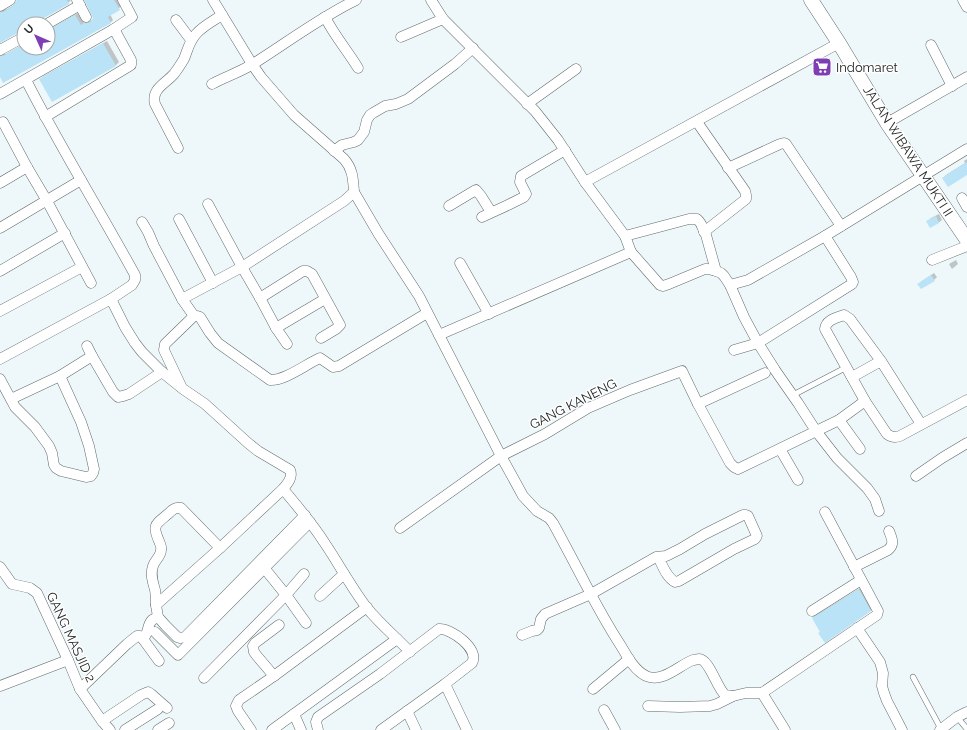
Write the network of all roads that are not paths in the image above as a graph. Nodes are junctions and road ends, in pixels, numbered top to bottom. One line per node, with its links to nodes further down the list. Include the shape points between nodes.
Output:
1 (10, 0): 9 (street)
2 (123, 0): 17 (street, via 132,17)
3 (215, 0): 11 (street)
4 (356, 0): 13 (street)
5 (431, 0): 15 (street)
6 (811, 0): 21 (main road, JALAN WIBAWA MUKTI II)
7 (963, 0): 10 (street)
8 (78, 3): 12 (street); 14 (street)
9 (0, 6)
10 (967, 7)
11 (222, 15): 19 (street); 25 (street)
12 (86, 17)
13 (325, 17): 25 (street); 26 (street)
14 (56, 18)
15 (443, 18): 18 (street); 23 (street)
16 (176, 20): 19 (street)
17 (114, 29): 29 (street); 34 (street, via 131,60 131,65)
18 (401, 37)
19 (191, 40): 39 (street, via 174,74 159,88 153,99)
20 (16, 41): 24 (street)
21 (839, 43): 36 (street); 37 (main road, JALAN WIBAWA MUKTI II)
22 (931, 46): 31 (street)
23 (472, 48): 33 (street); 42 (street, via 408,99 385,106 370,115 358,140 342,144)
24 (0, 50)
25 (252, 64): 30 (street); 42 (street, via 294,115)
26 (358, 68)
27 (576, 69): 33 (street)
28 (967, 77): 31 (street)
29 (26, 80): 32 (street); 34 (street)
30 (212, 84)
31 (952, 86): 37 (street)
32 (0, 94)
33 (527, 104): 41 (street)
34 (45, 116): 46 (street)
35 (3, 122): 38 (street)
36 (697, 122): 44 (street); 47 (street)
37 (887, 123): 45 (main road, JALAN WIBAWA MUKTI II)
38 (4, 135): 43 (street)
39 (178, 148)
40 (967, 149): 45 (street)
41 (565, 150): 47 (street); 52 (street, via 521,176 520,182 526,194 508,205 487,215 481,196 476,190)
42 (334, 151): 49 (street, via 349,164)
43 (27, 168): 48 (street); 50 (street)
44 (728, 168): 55 (street, via 780,144 786,144); 57 (street, via 744,191 746,199)
45 (923, 176): 55 (street); 59 (main road, JALAN WIBAWA MUKTI II)
46 (81, 180): 50 (street); 74 (street, via 135,275 132,285)
47 (585, 182): 60 (street)
48 (0, 183)
49 (354, 192): 67 (street); 78 (street)
50 (47, 201): 56 (street); 58 (street)
51 (208, 204): 67 (street)
52 (449, 206)
53 (179, 218): 71 (street)
54 (142, 222): 75 (street)
55 (841, 226): 61 (street)
56 (0, 228)
57 (704, 232): 60 (street, via 697,219 689,219); 69 (street)
58 (65, 233): 66 (street); 68 (street)
59 (965, 233)
60 (625, 236): 63 (street)
61 (825, 236): 72 (street, via 748,280); 84 (street, via 851,277 852,284)
62 (967, 246): 64 (street)
63 (631, 252): 69 (street, via 663,286 705,269); 79 (street)
64 (932, 260)
65 (460, 263): 79 (street)
66 (82, 267): 70 (street); 77 (street)
67 (242, 267): 71 (street); 73 (street)
68 (0, 271)
69 (716, 271): 72 (street, via 724,276)
70 (91, 283)
71 (213, 283): 75 (street)
72 (730, 285): 84 (street)
73 (260, 298): 76 (street, via 307,271 312,274); 81 (street)
74 (111, 299): 89 (street); 92 (street, via 135,343)
75 (182, 299): 80 (street)
76 (325, 299): 81 (street); 83 (street, via 340,325)
77 (0, 311)
78 (427, 313): 80 (street, via 339,366 333,367 320,358 283,378 274,380 270,380 218,343 200,317); 82 (street)
79 (489, 314): 82 (street)
80 (194, 316): 97 (street, via 164,347)
81 (276, 328): 85 (street)
82 (438, 335): 109 (street)
83 (321, 338)
84 (758, 343): 87 (street); 98 (street)
85 (287, 344)
86 (87, 346): 88 (street)
87 (734, 350)
88 (92, 356): 92 (street, via 118,397 129,394); 94 (street)
89 (0, 359)
90 (881, 361): 91 (street, via 850,319 844,315 830,320 825,329); 95 (street); 104 (street)
91 (846, 367): 95 (street); 98 (lane)
92 (162, 372): 97 (street)
93 (765, 374): 102 (street)
94 (60, 376): 99 (street); 99 (street, via 85,433 94,469 91,476 86,477 56,468 49,446 36,427)
95 (852, 377): 101 (street)
96 (0, 379): 99 (street)
97 (183, 388): 112 (street, via 258,451 290,470)
98 (793, 395): 105 (street)
99 (11, 400)
100 (967, 400): 104 (street)
101 (865, 401): 103 (street); 104 (street, via 890,436 897,437)
102 (698, 404): 107 (street, via 734,467 738,469); 109 (street, GANG KANENG, via 682,371 588,408)
103 (839, 420): 105 (street); 108 (street)
104 (921, 424)
105 (816, 431): 107 (street); 114 (street, via 845,467 867,488)
106 (967, 443): 110 (street)
107 (780, 449): 111 (street)
108 (860, 449)
109 (501, 456): 116 (street, GANG KANENG); 126 (street, via 523,496 553,523)
110 (916, 476)
111 (798, 480)
112 (287, 483): 115 (street); 118 (street)
113 (825, 512): 120 (street)
114 (880, 512)
115 (308, 519): 122 (street); 124 (street); 132 (street, via 185,637 177,637)
116 (400, 528)
117 (889, 531): 120 (street, via 893,540 891,547)
118 (220, 548): 129 (street); 129 (street, via 181,508 174,509 160,521 155,526 155,532 162,552 153,565 152,574)
119 (658, 557): 119 (street, via 666,556 746,515 757,536 675,582 670,579); 126 (street)
120 (854, 567): 125 (street)
121 (0, 568): 142 (street, GANG MASJID 2, via 12,584 30,588 37,593)
122 (264, 569): 127 (street); 136 (street, via 178,655)
123 (304, 574): 127 (street)
124 (344, 574): 128 (street); 130 (street)
125 (861, 580): 131 (street); 135 (street, via 878,612)
126 (591, 594): 137 (street, via 545,614 537,630); 141 (street)
127 (286, 595): 133 (street); 146 (street)
128 (320, 596)
129 (156, 606): 132 (street)
130 (367, 607): 139 (street); 144 (street)
131 (812, 611)
132 (158, 617): 138 (street, via 149,624 147,635)
133 (306, 623)
134 (279, 625): 144 (street, via 253,646 254,652)
135 (857, 628): 151 (street); 174 (street, via 880,662 884,693)
136 (154, 632)
137 (522, 635)
138 (143, 639): 143 (street); 149 (street, via 137,636)
139 (397, 639): 140 (street); 157 (street)
140 (410, 652): 147 (street, via 439,629 464,640 474,660); 168 (street, via 318,717)
141 (629, 659): 150 (street); 152 (street, via 640,672 654,678 702,659 722,693)
142 (68, 660): 148 (street); 149 (street, GANG MASJID 2)
143 (159, 661)
144 (274, 676): 165 (street, via 239,700 236,706)
145 (913, 677): 175 (lane)
146 (204, 678)
147 (445, 684): 155 (street); 171 (street)
148 (0, 686)
149 (80, 689): 159 (street, GANG MASJID 2)
150 (593, 689)
151 (762, 693): 152 (street); 173 (street)
152 (733, 696): 153 (street, via 710,706)
153 (648, 706)
154 (604, 710): 172 (street)
155 (407, 711): 169 (street); 170 (street)
156 (967, 712): 158 (street)
157 (294, 714): 166 (street); 167 (street)
158 (957, 717): 161 (lane); 175 (street)
159 (102, 721): 162 (street, GANG MASJID 2); 163 (street, via 148,692 163,708)
160 (169, 723): 164 (street)
161 (967, 729)
162 (110, 730)
163 (125, 730)
164 (158, 730)
165 (251, 730)
166 (272, 730)
167 (301, 730)
168 (318, 730)
169 (381, 730)
170 (416, 730)
171 (467, 730)
172 (615, 730)
173 (785, 730)
174 (902, 730)
175 (940, 730)

